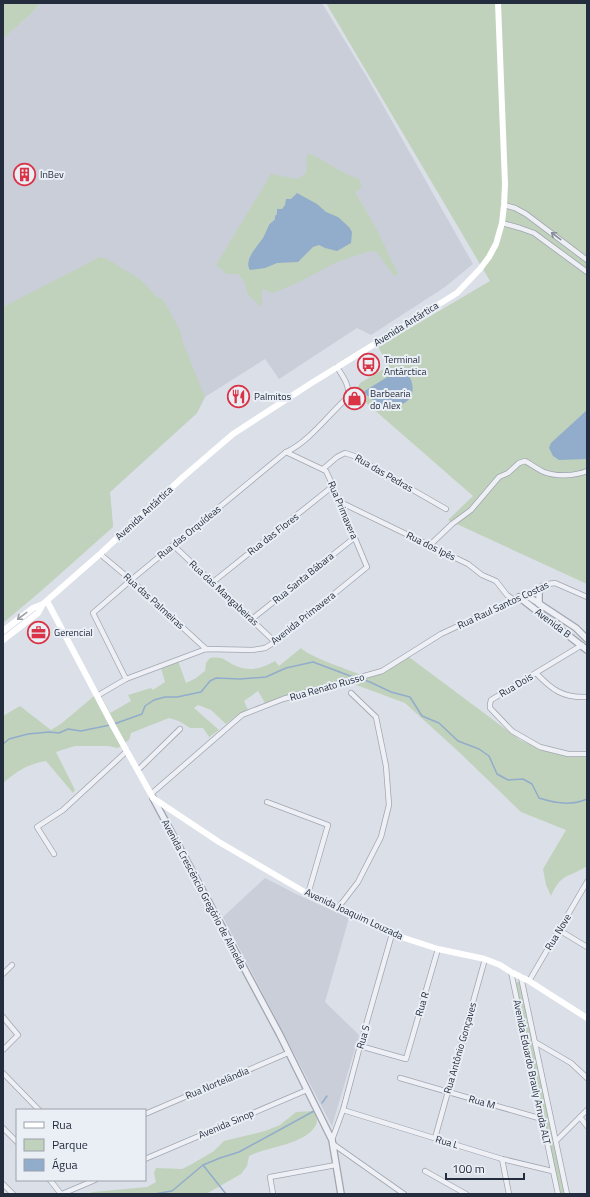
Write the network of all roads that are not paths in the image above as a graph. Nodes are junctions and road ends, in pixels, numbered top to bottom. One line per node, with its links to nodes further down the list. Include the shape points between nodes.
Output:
1 (498, 3): 2 (main road, Avenida Antártica)
2 (504, 205): 3 (main road, Avenida Antártica); 4 (street, one-way to 2, via 526,214)
3 (502, 223): 5 (street, via 534,233); 6 (main road, Avenida Antártica, via 489,258 457,293)
4 (587, 260)
5 (587, 272)
6 (337, 367): 7 (street, Rua das Orquídeas, via 347,383 348,397 304,442); 16 (main road, Avenida Antártica, via 233,434)
7 (286, 452): 8 (street, Rua Primavera); 14 (street, Rua das Orquídeas)
8 (323, 469): 10 (street, Rua Primavera); 12 (street, Rua das Pedras, via 345,453)
9 (587, 471): 15 (street, via 561,475 544,472 524,461 519,463 500,477 471,510)
10 (334, 486): 11 (street, Rua Primavera); 19 (street, Rua das Flores)
11 (340, 502): 13 (street, Rua Primavera); 15 (street, Rua dos Ipês)
12 (446, 509)
13 (354, 538): 17 (street, Rua Primavera); 26 (street, Rua Santa Bábara)
14 (173, 545): 18 (street, Rua das Orquídeas); 19 (street, Rua das Mangabeiras)
15 (430, 545): 23 (street, Rua dos Ipês, via 468,564 492,579 507,595)
16 (100, 554): 18 (street, Rua das Palmeiras); 24 (main road, Avenida Antártica)
17 (367, 567): 31 (street, Avenida Primavera)
18 (131, 580): 33 (street, Rua das Palmeiras); 36 (street, Rua das Orquídeas, via 93,613)
19 (213, 582): 26 (street, Rua das Mangabeiras)
20 (542, 587): 21 (street, Rua Raul Santos Costas); 22 (street, Rua Raul Santos Costas, via 552,583 565,586); 25 (street, via 539,592)
21 (526, 595): 23 (street, Rua Raul Santos Costas); 25 (street, Avenida B)
22 (587, 597)
23 (517, 599): 28 (street, Rua Raul Santos Costas); 32 (street, Avenida B)
24 (45, 603): 27 (main road, Avenida Antártica, one-way to 27, via 33,608); 30 (main road, Avenida Antártica, via 38,613); 38 (main road, Avenida Crescêncio Gregório de Almeida)
25 (539, 604): 29 (street, Avenida B)
26 (252, 619): 31 (street, Rua das Mangabeiras)
27 (3, 631)
28 (441, 634): 44 (street, Rua Renato Russo, via 382,670 283,699 242,716)
29 (587, 638)
30 (3, 640)
31 (275, 642): 33 (street, Avenida Primavera, via 253,650)
32 (582, 646): 34 (street, Avenida B); 35 (street, Rua Dois)
33 (206, 649): 36 (street, Avenida Primavera)
34 (587, 650)
35 (536, 673): 39 (street, via 561,694); 42 (street, Rua Dois, via 491,700 490,708 512,732 540,747 568,754)
36 (126, 679): 38 (street, Avenida Primavera)
37 (351, 693): 49 (street, via 376,717 386,766 389,805 381,837 358,882)
38 (97, 696): 41 (main road, Avenida Crescêncio Gregório de Almeida)
39 (587, 697)
40 (180, 729): 43 (street)
41 (127, 751): 43 (main road, Avenida Crescêncio Gregório de Almeida); 46 (street, via 63,810 37,827)
42 (587, 754)
43 (138, 770): 44 (main road, Avenida Crescêncio Gregório de Almeida)
44 (152, 796): 48 (main road, Avenida Joaquim Louzada, via 219,842); 65 (street, Avenida Crescêncio Gregório de Almeida)
45 (267, 802): 48 (street, via 328,825)
46 (54, 854)
47 (587, 882): 50 (street, Rua Nove)
48 (308, 894): 49 (main road, Avenida Joaquim Louzada)
49 (338, 908): 51 (main road, Avenida Joaquim Louzada)
50 (559, 930): 52 (street); 59 (street, Rua Nove)
51 (392, 934): 53 (main road, Avenida Joaquim Louzada); 63 (street, Rua S)
52 (587, 947)
53 (438, 949): 54 (main road, Avenida Joaquim Louzada); 63 (street, Rua R, via 406,1059)
54 (485, 959): 56 (main road, Avenida Joaquim Louzada); 70 (street, Rua Antônio Gonçaves)
55 (12, 965): 57 (street)
56 (511, 972): 58 (main road, Avenida Joaquim Louzada); 76 (street, Avenida Eduardo Brauly Arruda ALT)
57 (3, 974)
58 (521, 976): 59 (main road, Avenida Joaquim Louzada); 62 (street, Avenida Eduardo Brauly Arruda ALT)
59 (529, 981): 61 (main road, Avenida Joaquim Louzada)
60 (3, 1017): 64 (street, via 18,1035)
61 (587, 1018)
62 (535, 1042): 68 (street, via 571,1063); 81 (street, Avenida Eduardo Brauly Arruda ALT)
63 (360, 1046): 72 (street, Rua S)
64 (3, 1050)
65 (288, 1053): 69 (street, Avenida Crescêncio Gregório de Almeida); 74 (street, Rua Nortelândia)
66 (3, 1073): 71 (street)
67 (400, 1078): 70 (street, Rua M)
68 (587, 1078)
69 (307, 1090): 82 (street, Avenida Crescêncio Gregório de Almeida); 83 (street, Avenida Sinop)
70 (447, 1092): 76 (street, Rua M); 79 (street, Rua Antônio Gonçaves)
71 (38, 1109)
72 (343, 1110): 79 (street, Rua L); 82 (street, Rua S)
73 (587, 1110): 75 (street)
74 (146, 1114)
75 (580, 1117): 77 (street); 81 (street)
76 (542, 1119): 87 (street, Avenida Eduardo Brauly Arruda ALT)
77 (587, 1126)
78 (3, 1128): 80 (street)
79 (435, 1138): 84 (street, Rua L)
80 (16, 1141)
81 (556, 1141): 99 (street, Avenida Eduardo Brauly Arruda ALT)
82 (332, 1142): 85 (street, Avenida Crescêncio Gregório de Almeida); 95 (street)
83 (146, 1159)
84 (502, 1159): 87 (street, Rua L); 97 (street)
85 (336, 1165): 93 (street, via 270,1177); 94 (street, Avenida Crescêncio Gregório de Almeida)
86 (425, 1171): 96 (street)
87 (552, 1171): 98 (street, Avenida Eduardo Brauly Arruda ALT)
88 (51, 1181): 92 (street)
89 (93, 1181): 92 (street)
90 (3, 1184): 91 (street)
91 (13, 1194)
92 (62, 1194)
93 (273, 1194)
94 (341, 1194)
95 (404, 1194)
96 (466, 1194)
97 (509, 1194)
98 (558, 1194)
99 (567, 1194)

